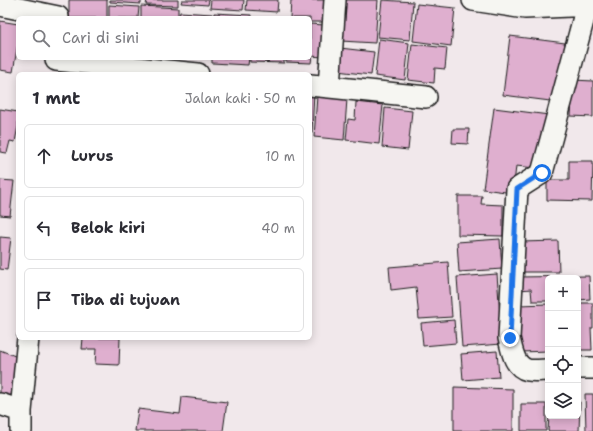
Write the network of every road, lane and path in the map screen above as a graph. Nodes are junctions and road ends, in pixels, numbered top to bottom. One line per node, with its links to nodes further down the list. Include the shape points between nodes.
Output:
1 (335, 0): 8 (street)
2 (473, 0): 4 (street, via 525,8)
3 (0, 5): 5 (street)
4 (590, 6): 13 (street, via 542,173 517,189 510,338 518,365 528,370)
5 (58, 12)
6 (55, 64): 7 (street)
7 (169, 72)
8 (319, 86): 9 (street)
9 (426, 97)
10 (28, 340): 15 (street)
11 (581, 368): 12 (street)
12 (593, 368)
13 (545, 370)
14 (0, 404): 15 (street)
15 (21, 421)

